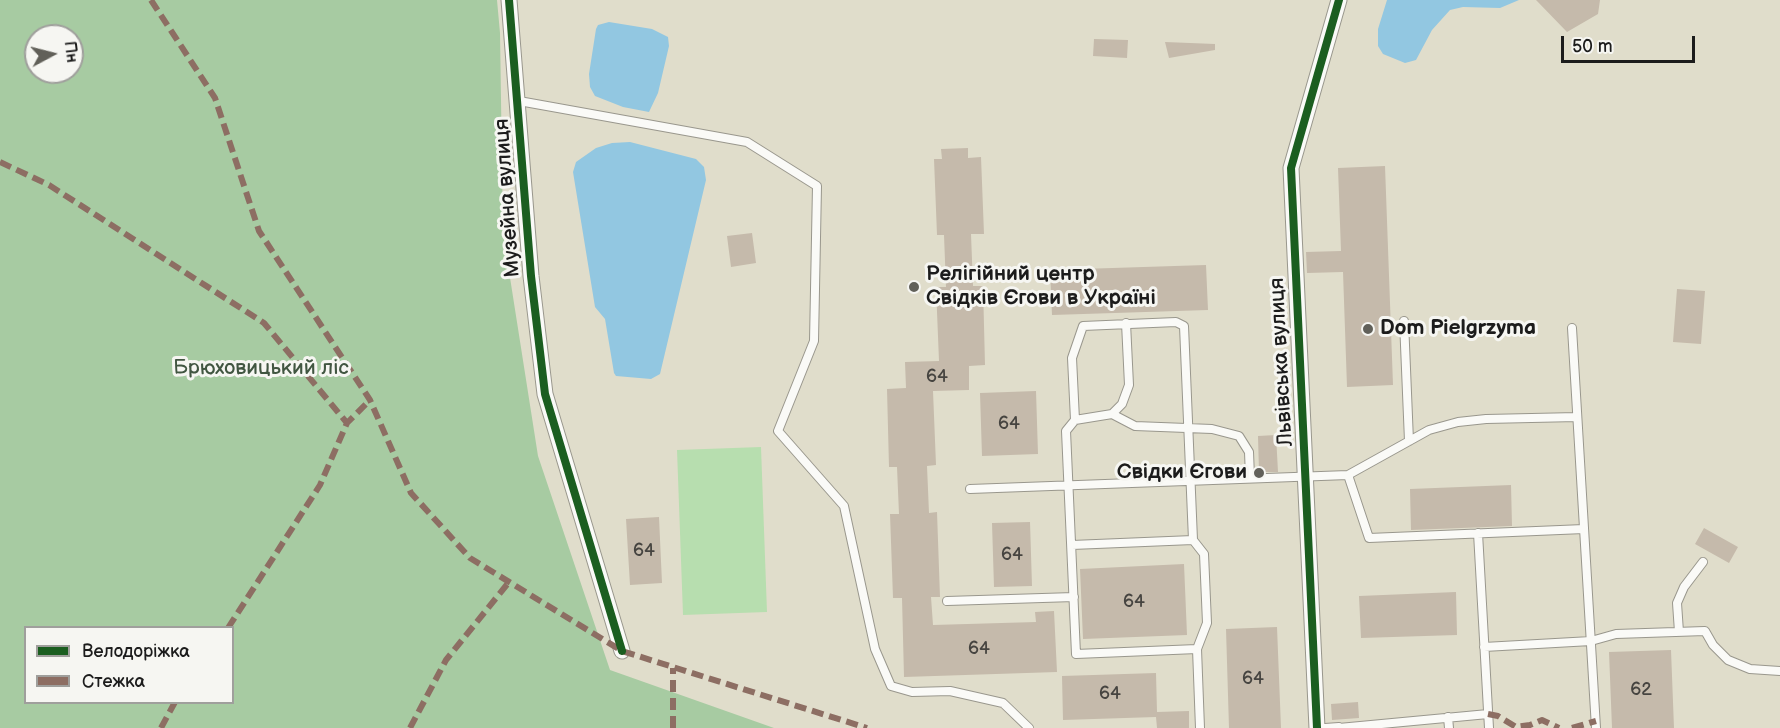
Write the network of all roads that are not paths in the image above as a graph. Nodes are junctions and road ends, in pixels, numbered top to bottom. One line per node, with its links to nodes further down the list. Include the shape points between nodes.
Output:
1 (509, 0): 3 (street, Музейна вулиця)
2 (1340, 0): 12 (street, Львівська вулиця, via 1291,168)
3 (519, 101): 29 (street, Музейна вулиця, via 531,276 545,394); 34 (lane, via 747,142 817,186 814,341 778,431 844,506 877,655 891,686 912,692 950,691 1003,703)
4 (1404, 321): 11 (lane)
5 (1126, 323): 7 (lane, via 1129,385 1122,404); 9 (lane, via 1083,326 1072,358); 10 (lane, via 1176,322 1184,326)
6 (1572, 328): 8 (lane)
7 (1112, 414): 9 (lane); 10 (lane, via 1135,426)
8 (1577, 417): 11 (lane, via 1458,422 1429,430); 18 (lane)
9 (1075, 420): 16 (lane, via 1066,431)
10 (1189, 427): 14 (lane, via 1239,436 1249,452); 15 (lane)
11 (1409, 441): 13 (lane)
12 (1305, 474): 13 (lane); 14 (lane); 36 (street, Львівська вулиця)
13 (1348, 475): 19 (lane, via 1369,538)
14 (1250, 477): 15 (lane)
15 (1191, 479): 16 (lane); 20 (lane)
16 (1069, 484): 17 (lane); 21 (lane)
17 (970, 489)
18 (1584, 529): 19 (lane); 26 (lane)
19 (1478, 533): 27 (lane)
20 (1193, 540): 21 (lane); 28 (lane, via 1204,554 1207,623)
21 (1072, 545): 23 (lane)
22 (1703, 562): 25 (lane, via 1683,587 1677,603)
23 (1074, 597): 24 (lane); 28 (lane, via 1076,654)
24 (947, 601)
25 (1678, 632): 26 (lane, via 1616,634); 30 (lane, via 1705,631 1728,660 1750,669)
26 (1591, 641): 27 (lane); 40 (lane)
27 (1484, 647): 31 (lane)
28 (1197, 649): 35 (lane)
29 (622, 651)
30 (1780, 671)
31 (1488, 714): 32 (lane); 39 (lane)
32 (1448, 717): 33 (lane); 38 (lane)
33 (1339, 727): 37 (lane)
34 (1029, 728)
35 (1200, 728)
36 (1317, 728)
37 (1325, 728)
38 (1449, 728)
39 (1489, 728)
40 (1596, 728)

